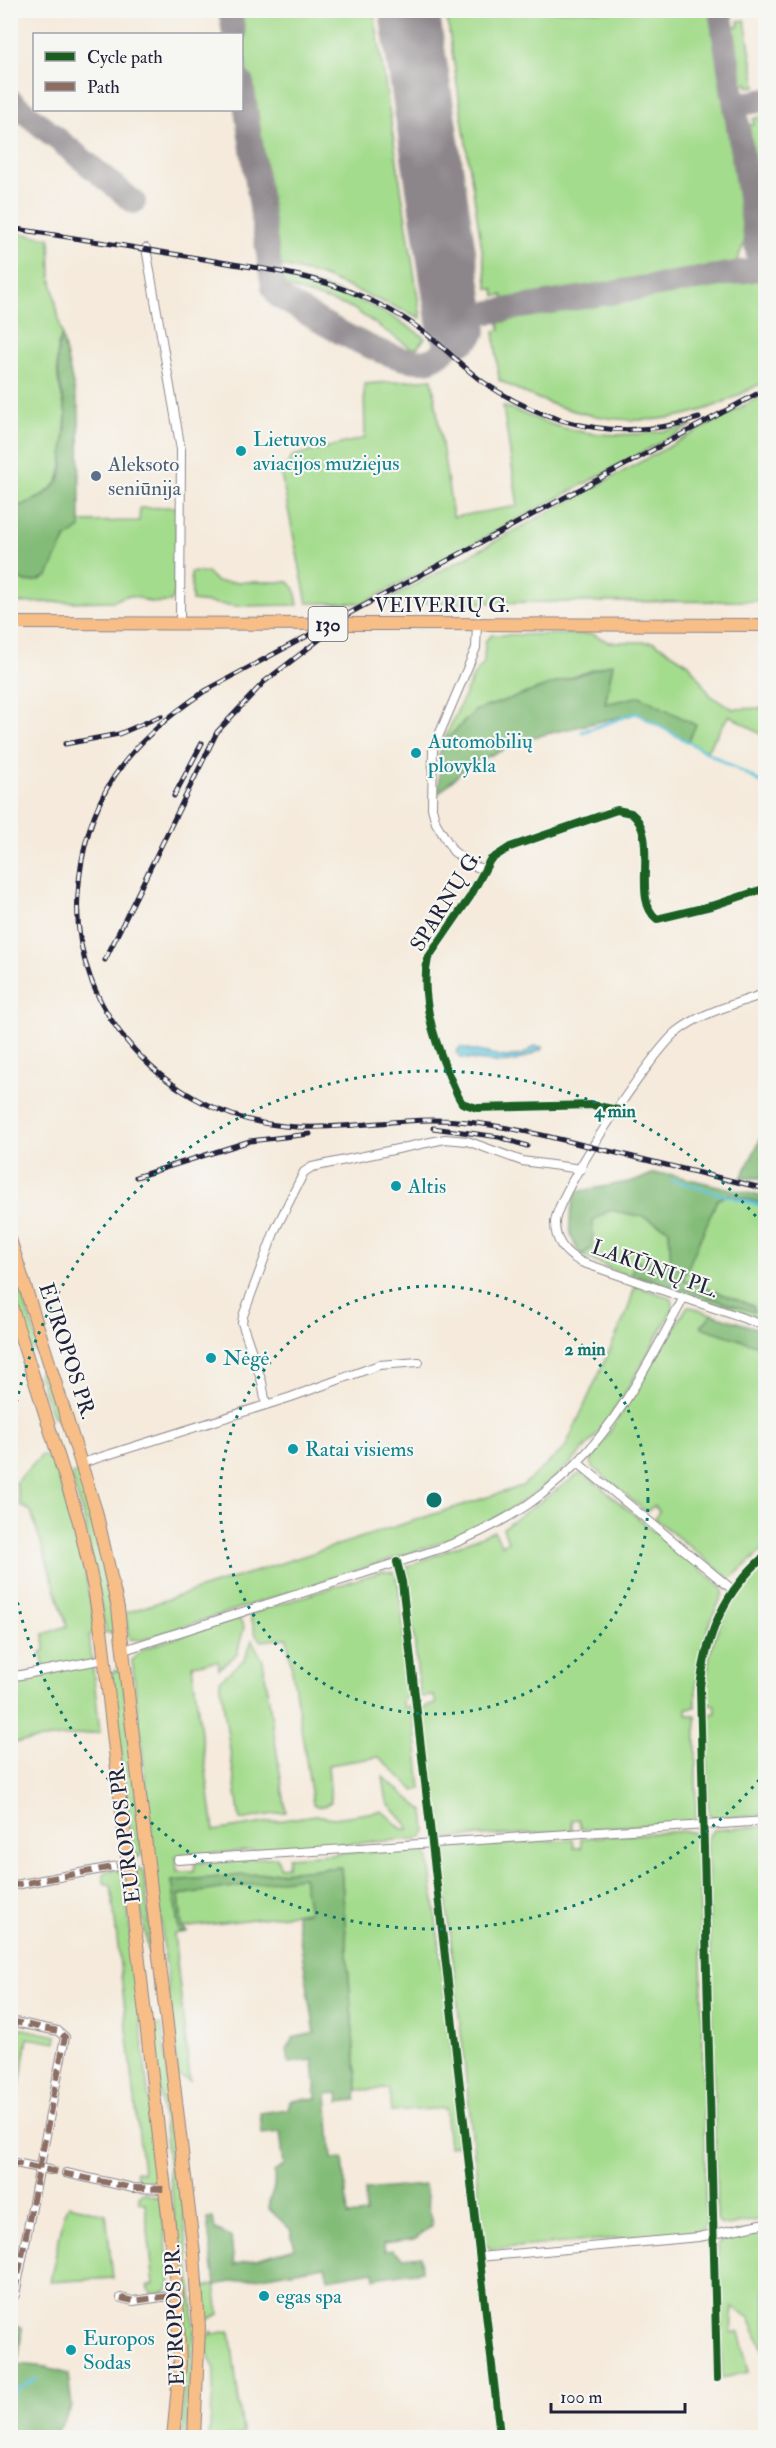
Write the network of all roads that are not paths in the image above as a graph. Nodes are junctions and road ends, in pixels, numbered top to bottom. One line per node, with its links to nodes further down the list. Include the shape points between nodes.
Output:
1 (146, 248): 3 (street, via 181,450)
2 (10, 623): 3 (main road, VEIVERIŲ G. / 130)
3 (180, 623): 4 (main road, VEIVERIŲ G. / 130)
4 (477, 624): 5 (main road, VEIVERIŲ G. / 130); 6 (street, SPARNŲ G., via 476,648 433,749 432,808 436,823 453,850 471,865)
5 (765, 625)
6 (483, 869): 7 (street, SPARNŲ G., via 497,853 525,841 607,812 625,811 636,817 643,837 650,910 657,919); 9 (street, SPARNŲ G., via 425,969 434,1029 458,1096 462,1103 477,1108 592,1105)
7 (765, 888)
8 (765, 993): 9 (street, LAKŪNŲ PL., via 696,1020 675,1033)
9 (618, 1110): 10 (street, LAKŪNŲ PL.)
10 (580, 1169): 12 (street, LAKŪNŲ PL., via 562,1199 555,1222 564,1250 592,1267); 18 (street, via 522,1161 467,1141 445,1139 312,1167 304,1172 275,1230 243,1316)
11 (10, 1239): 15 (main road, EUROPOS PR.)
12 (682, 1299): 14 (street, LAKŪNŲ PL.); 20 (street, via 622,1406)
13 (10, 1302): 17 (main road, EUROPOS PR.)
14 (765, 1326)
15 (48, 1357): 17 (main road); 19 (main road, EUROPOS PR.)
16 (419, 1362): 18 (street, via 379,1365)
17 (29, 1363): 21 (main road, EUROPOS PR.)
18 (266, 1405): 19 (street)
19 (82, 1463): 21 (main road); 25 (main road, EUROPOS PR., via 104,1540)
20 (578, 1463): 23 (street, via 543,1494 491,1527); 24 (street)
21 (62, 1469): 26 (main road, EUROPOS PR., via 87,1555)
22 (765, 1555): 24 (street)
23 (397, 1562): 25 (street); 30 (street)
24 (732, 1590): 29 (street, via 712,1628 700,1687)
25 (124, 1653): 26 (main road); 32 (main road, EUROPOS PR.)
26 (105, 1659): 27 (street); 33 (main road, EUROPOS PR.)
27 (10, 1677)
28 (765, 1821): 29 (street)
29 (703, 1825): 30 (street); 44 (street)
30 (432, 1844): 31 (street); 45 (street)
31 (178, 1860)
32 (148, 1862): 33 (main road); 36 (main road, EUROPOS PR.)
33 (129, 1864): 34 (street); 35 (main road, EUROPOS PR.)
34 (10, 1886)
35 (143, 1990): 36 (main road, via 156,2000); 42 (main road, EUROPOS PR.)
36 (164, 1999): 51 (main road, EUROPOS PR., via 198,2305 199,2381)
37 (10, 2021): 39 (street, via 58,2031 65,2037)
38 (10, 2162): 39 (street)
39 (39, 2168): 40 (street); 46 (street)
40 (50, 2170)
41 (66, 2173): 42 (street, via 133,2188)
42 (166, 2189): 47 (main road, EUROPOS PR.)
43 (765, 2223): 44 (street)
44 (712, 2235): 45 (street); 49 (street)
45 (479, 2257): 52 (street, via 500,2435)
46 (15, 2295)
47 (177, 2295): 48 (street, via 133,2301); 50 (main road, EUROPOS PR., via 180,2364)
48 (121, 2298)
49 (717, 2378)
50 (173, 2438)
51 (194, 2438)
52 (493, 2438)

